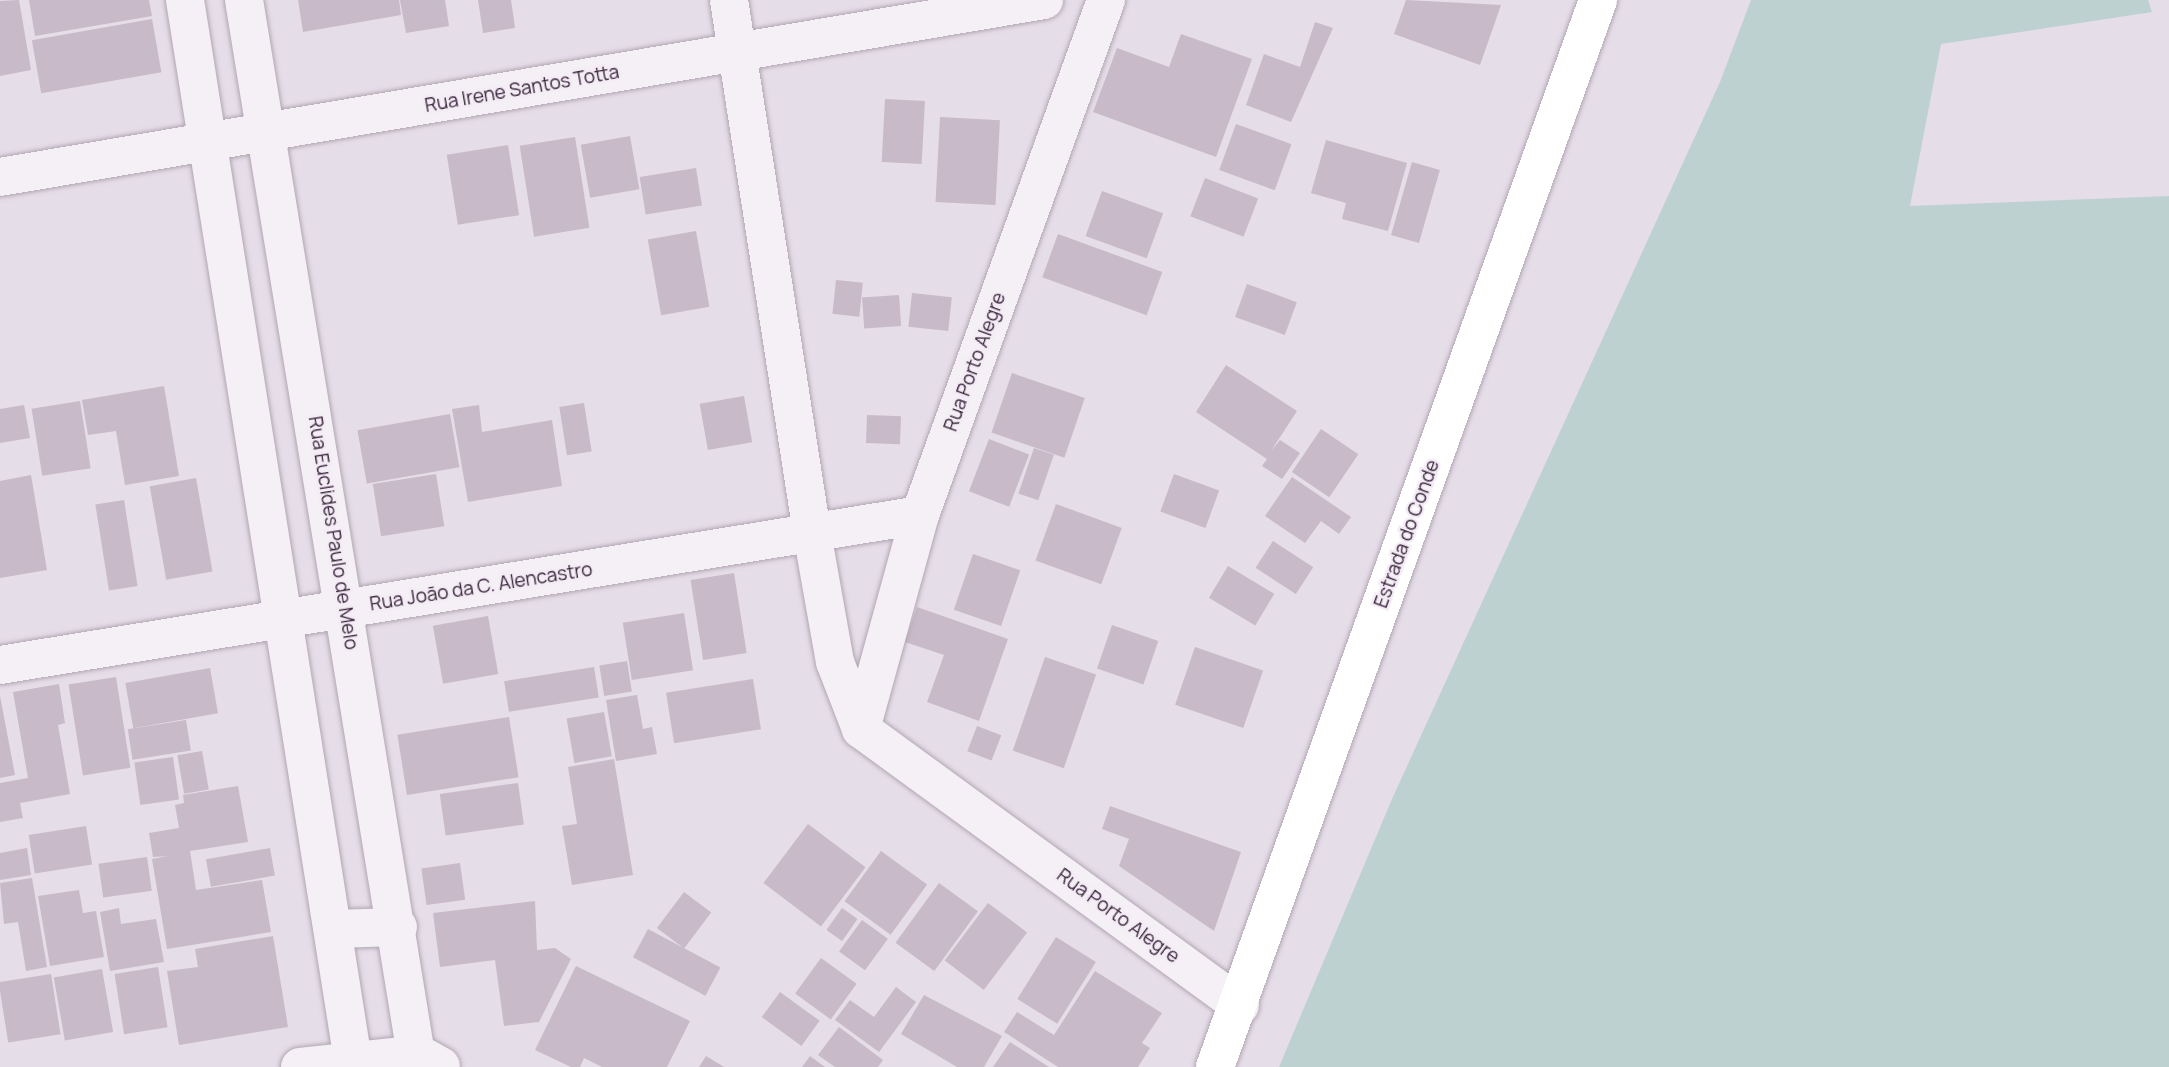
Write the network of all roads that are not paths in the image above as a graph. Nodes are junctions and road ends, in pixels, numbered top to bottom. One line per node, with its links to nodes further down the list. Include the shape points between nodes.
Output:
1 (185, 0): 9 (street)
2 (244, 0): 8 (street, Rua Euclides Paulo de Melo)
3 (729, 0): 7 (street)
4 (1044, 0): 7 (street, Rua Irene Santos Totta)
5 (1106, 0): 13 (street, Rua Porto Alegre)
6 (1598, 0): 21 (main road, Estrada do Conde)
7 (738, 52): 8 (street, Rua Irene Santos Totta); 14 (street)
8 (266, 132): 9 (street, Rua Irene Santos Totta); 11 (street, Rua Euclides Paulo de Melo)
9 (208, 142): 10 (street, Rua Irene Santos Totta); 12 (street)
10 (0, 177)
11 (303, 354): 12 (street); 15 (street, Rua Euclides Paulo de Melo)
12 (244, 368): 16 (street)
13 (920, 514): 14 (street, Rua João da C. Alencastro); 18 (street, Rua Porto Alegre)
14 (812, 533): 15 (street, Rua João da C. Alencastro); 18 (street, via 835,662)
15 (345, 609): 16 (street, Rua João da C. Alencastro); 19 (street, Rua Euclides Paulo de Melo)
16 (285, 619): 17 (street, Rua João da C. Alencastro); 20 (street)
17 (0, 665)
18 (861, 729): 21 (street, Rua Porto Alegre)
19 (398, 927): 20 (street); 23 (street, Rua Euclides Paulo de Melo)
20 (333, 929): 22 (street)
21 (1240, 1005): 25 (main road, Estrada do Conde)
22 (353, 1063): 23 (street); 24 (street)
23 (426, 1063)
24 (300, 1067)
25 (1215, 1067)

